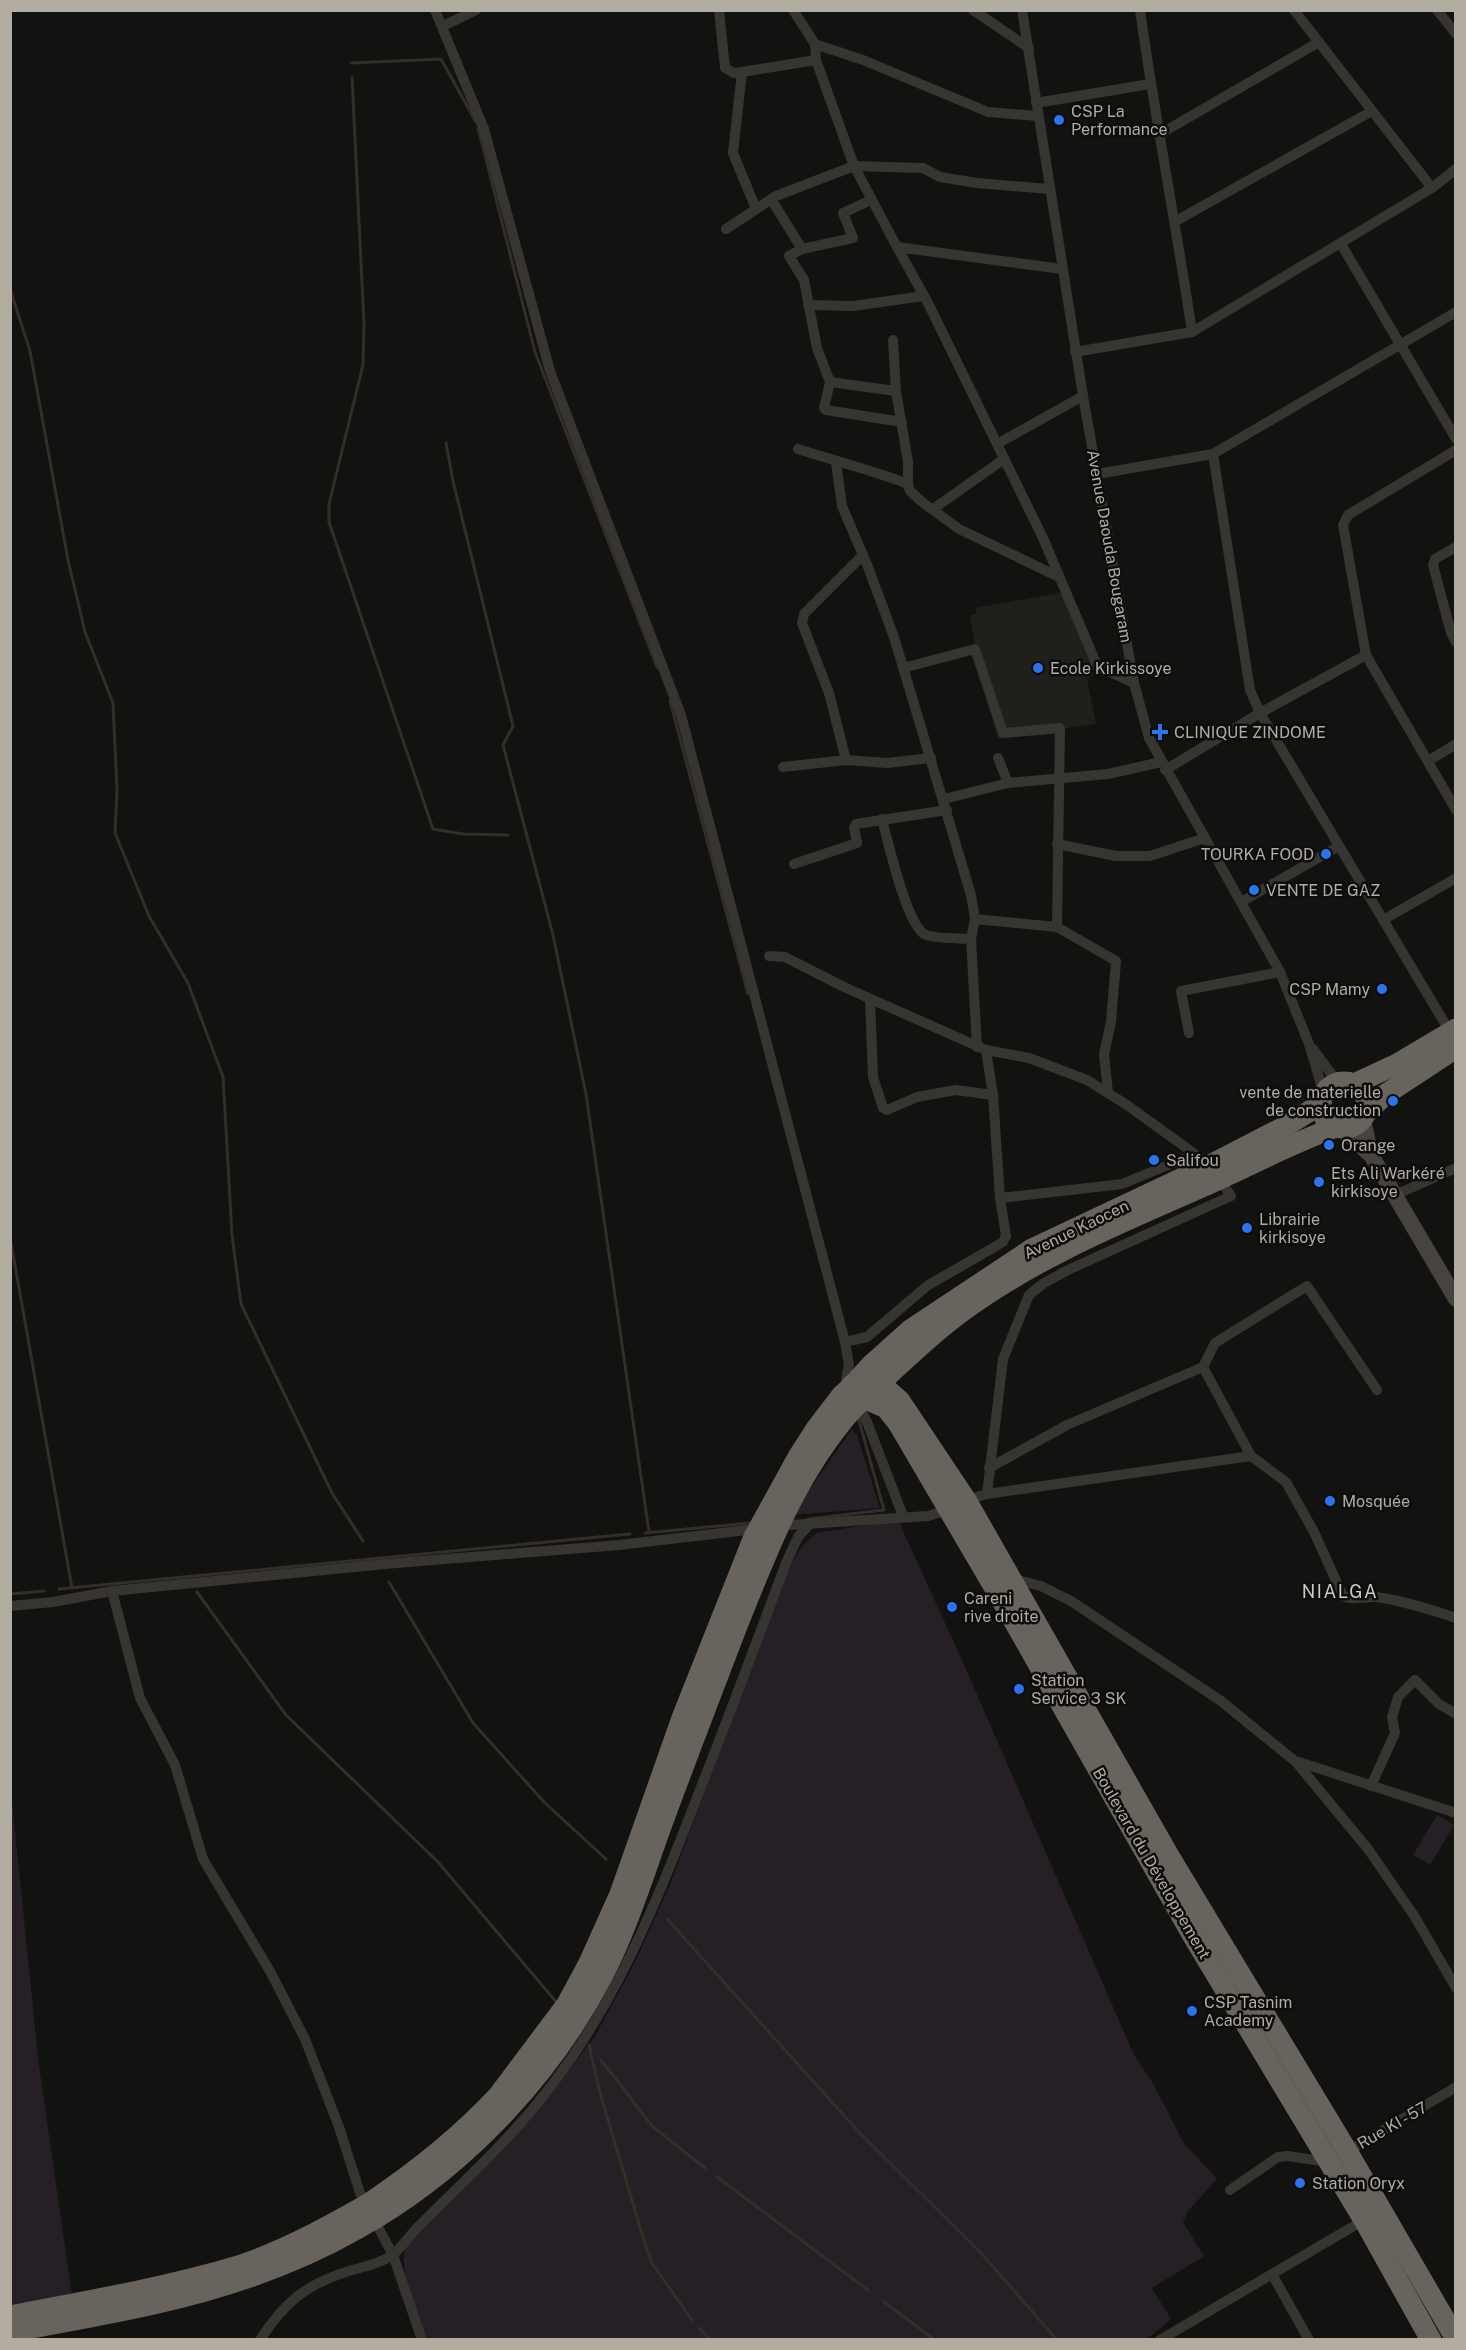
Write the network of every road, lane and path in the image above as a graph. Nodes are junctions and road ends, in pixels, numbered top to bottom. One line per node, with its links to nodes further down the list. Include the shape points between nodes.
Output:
1 (435, 10): 10 (street)
2 (476, 10): 10 (street)
3 (719, 10): 16 (street, via 726,68)
4 (793, 10): 13 (street)
5 (973, 10): 14 (street)
6 (1022, 10): 14 (street, Avenue Daouda Bougaram)
7 (1140, 10): 17 (street)
8 (1294, 10): 12 (street)
9 (1437, 10): 11 (street)
10 (442, 26): 104 (street, via 484,129 550,371 681,715)
11 (1455, 34)
12 (1319, 42): 19 (street); 21 (street)
13 (815, 44): 15 (street); 20 (street, via 988,112)
14 (1029, 48): 18 (street, Avenue Daouda Bougaram)
15 (816, 60): 16 (street); 22 (street)
16 (742, 72): 28 (street, via 733,153)
17 (1150, 84): 18 (street); 21 (street)
18 (1036, 102): 20 (street, Avenue Daouda Bougaram)
19 (1372, 111): 24 (street); 29 (street)
20 (1038, 116): 25 (street, Avenue Daouda Bougaram)
21 (1160, 134): 29 (street)
22 (854, 166): 25 (street, via 923,168 940,177 968,182); 26 (street); 27 (street)
23 (1455, 169): 24 (street)
24 (1432, 188): 31 (street)
25 (1049, 189): 34 (street, Avenue Daouda Bougaram)
26 (771, 199): 28 (street); 33 (street)
27 (871, 200): 32 (street); 33 (street, via 843,213 853,238)
28 (756, 209): 30 (street)
29 (1176, 221): 38 (street)
30 (726, 230)
31 (1341, 244): 38 (street); 40 (street)
32 (897, 247): 34 (street); 35 (street)
33 (802, 249): 36 (street, via 789,256 804,280)
34 (1062, 269): 41 (street, Avenue Daouda Bougaram)
35 (924, 296): 36 (street, via 853,306); 47 (street)
36 (808, 305): 42 (street, via 817,348)
37 (1455, 312): 40 (street)
38 (1192, 332): 41 (street)
39 (893, 340): 43 (street)
40 (1400, 345): 46 (street); 50 (street)
41 (1075, 352): 44 (street, Avenue Daouda Bougaram)
42 (830, 382): 43 (street); 45 (street, via 826,410)
43 (896, 391): 45 (street)
44 (1083, 396): 47 (street); 53 (street, Avenue Daouda Bougaram)
45 (902, 422): 54 (street)
46 (1455, 439)
47 (997, 444): 51 (street)
48 (798, 449): 52 (street)
49 (1455, 450): 60 (street, via 1344,519)
50 (1213, 454): 53 (street); 63 (street, via 1250,690)
51 (1004, 459): 55 (street); 58 (street)
52 (836, 462): 54 (street, via 870,469); 57 (street, via 842,506)
53 (1097, 474): 62 (street, Avenue Daouda Bougaram)
54 (908, 484): 55 (street)
55 (933, 509): 58 (street, via 959,529)
56 (1455, 547): 59 (street, via 1432,565)
57 (862, 555): 61 (street); 67 (street, via 804,614 802,623 829,693)
58 (1059, 577): 62 (street, via 1096,663)
59 (1455, 642)
60 (1366, 655): 63 (street); 68 (street)
61 (903, 668): 65 (street); 71 (street, via 975,649 1001,731 1005,734 1060,728)
62 (1134, 683): 69 (street, Avenue Daouda Bougaram, via 1149,738)
63 (1260, 713): 69 (street); 78 (street)
64 (1455, 744): 68 (street)
65 (931, 758): 67 (street, via 887,763); 73 (street)
66 (998, 758): 72 (street)
67 (846, 760): 70 (street)
68 (1428, 761): 74 (street)
69 (1163, 766): 71 (street); 76 (street, Avenue Daouda Bougaram)
70 (783, 767)
71 (1059, 778): 72 (street); 77 (street)
72 (1008, 783): 73 (street)
73 (946, 804): 75 (street); 82 (street)
74 (1455, 810)
75 (882, 819): 79 (street, via 856,824 857,843); 85 (street, via 903,895 919,930 928,936)
76 (1205, 838): 77 (street, via 1150,856 1116,856); 81 (street, Avenue Daouda Bougaram)
77 (1057, 844): 84 (street)
78 (1339, 846): 81 (street); 83 (street)
79 (794, 864)
80 (1455, 878): 83 (street)
81 (1241, 902): 87 (street, Avenue Daouda Bougaram)
82 (975, 920): 84 (street); 85 (street)
83 (1383, 920): 90 (street)
84 (1057, 927): 94 (street, via 1116,961 1104,1054)
85 (971, 939): 92 (street)
86 (769, 956): 88 (street, via 785,957)
87 (1280, 972): 89 (street, via 1181,991); 91 (street, Avenue Daouda Bougaram)
88 (870, 999): 92 (street); 95 (street, via 873,1077 883,1108 956,1090)
89 (1189, 1034)
90 (1454, 1036): 93 (highway, Avenue Kaocen); 96 (highway)
91 (1310, 1044): 93 (street, Avenue Daouda Bougaram); 93 (street, Avenue Daouda Bougaram)
92 (982, 1048): 94 (street, via 1029,1058 1087,1080); 95 (street)
93 (1334, 1091): 96 (highway, via 1365,1095); 97 (highway, via 1324,1118); 99 (highway, Avenue Kaocen, via 1284,1127)
94 (1108, 1093): 99 (street)
95 (993, 1095): 102 (street)
96 (1365, 1116): 97 (highway, via 1357,1125); 98 (street)
97 (1339, 1128): 98 (street); 99 (highway, Avenue Kaocen)
98 (1371, 1155): 101 (street)
99 (1209, 1166): 102 (street, via 1122,1184); 105 (highway, Avenue Kaocen, via 1019,1274 966,1308); 108 (highway, Avenue Kaocen, via 1032,1249 910,1330 870,1365); 111 (street, via 1231,1196 1068,1270 1029,1294 1003,1359)
100 (1455, 1168): 101 (street)
101 (1395, 1195): 103 (street)
102 (1000, 1198): 104 (street, via 1004,1242 927,1286 867,1337)
103 (1455, 1299)
104 (845, 1342): 115 (street, via 849,1365 846,1380 867,1422)
105 (906, 1359): 108 (highway, Avenue Kaocen); 109 (highway, via 898,1382)
106 (1203, 1367): 107 (street, via 1215,1343 1307,1286); 110 (street); 111 (street, via 1067,1425)
107 (1377, 1390)
108 (858, 1394): 109 (highway, Boulevard du Développement); 114 (highway, Boulevard du Développement, via 889,1411); 135 (highway, via 802,1481 775,1532 626,1899 603,1975 567,2018 509,2108 460,2157 419,2190 364,2215 331,2244 270,2271 206,2292)
109 (900, 1401): 113 (highway, Boulevard du Développement)
110 (1251, 1456): 112 (street); 122 (street, via 1286,1482 1343,1596 1392,1600)
111 (988, 1468): 112 (street)
112 (987, 1494): 113 (street)
113 (966, 1500): 114 (street); 119 (highway, Boulevard du Développement)
114 (948, 1510): 115 (street, via 928,1516); 123 (highway, Boulevard du Développement)
115 (903, 1516): 116 (street)
116 (809, 1525): 117 (street); 133 (street, via 798,1537 786,1563 649,1919 617,1986 586,2037 534,2108)
117 (790, 1526)
118 (747, 1530): 120 (street)
119 (1010, 1578): 123 (highway, Boulevard du Développement); 125 (street, via 1041,1586 1088,1612 1221,1701)
120 (112, 1591): 121 (street); 133 (street, via 140,1698 175,1766 203,1859 305,2039 360,2193)
121 (10, 1606)
122 (1455, 1618)
123 (1036, 1641): 130 (highway, Boulevard du Développement, via 1169,1856)
124 (1455, 1714): 126 (street, via 1415,1680 1398,1697 1392,1717 1395,1733)
125 (1296, 1761): 126 (street); 128 (street, via 1374,1858 1415,1917)
126 (1371, 1786): 127 (street)
127 (1455, 1813)
128 (1455, 1988)
129 (1455, 2088): 130 (street, Rue KI - 57)
130 (1338, 2157): 131 (street, via 1278,2157); 132 (highway, Boulevard du Développement); 138 (highway, Boulevard du Développement)
131 (1230, 2190)
132 (1364, 2220): 134 (street); 143 (highway, Boulevard du Développement)
133 (393, 2255): 139 (street, via 367,2268 329,2277 295,2298 280,2310); 140 (street)
134 (1272, 2274): 141 (street); 142 (street)
135 (109, 2305): 136 (highway); 137 (highway)
136 (10, 2316)
137 (10, 2332)
138 (1455, 2339)
139 (260, 2340)
140 (422, 2340)
141 (1160, 2340)
142 (1309, 2340)
143 (1431, 2340)

